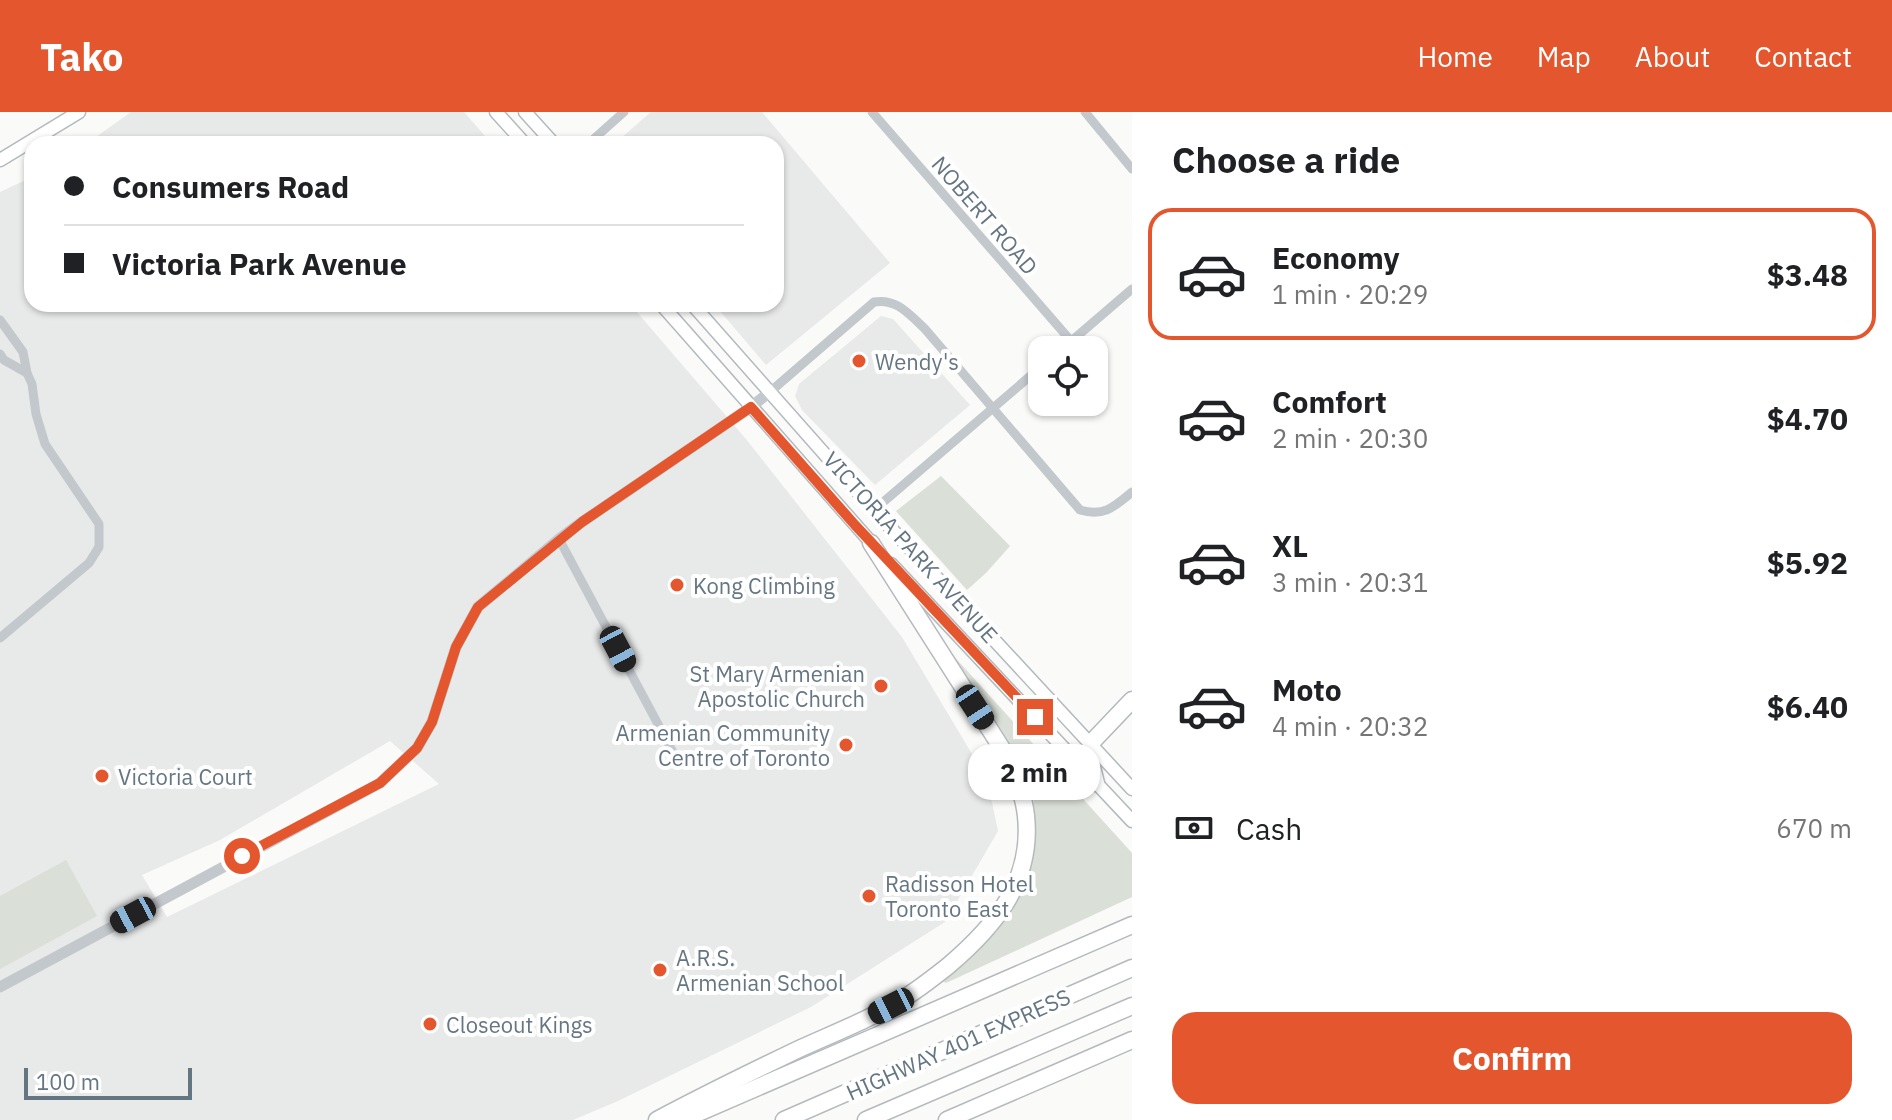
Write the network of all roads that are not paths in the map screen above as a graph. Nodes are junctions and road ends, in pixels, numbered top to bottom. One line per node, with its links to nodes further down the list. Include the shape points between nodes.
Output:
1 (79, 112): 7 (main road)
2 (496, 112): 8 (main road)
3 (525, 112): 9 (main road)
4 (624, 112): 10 (street)
5 (872, 112): 18 (street, NOBERT ROAD)
6 (1085, 112): 13 (street)
7 (40, 136)
8 (518, 136)
9 (547, 136)
10 (597, 136)
11 (24, 145): 12 (main road)
12 (0, 160)
13 (1132, 169)
14 (1132, 289): 19 (street)
15 (668, 312): 24 (main road, VICTORIA PARK AVENUE)
16 (699, 312): 23 (main road, VICTORIA PARK AVENUE)
17 (0, 320): 21 (street, via 23,352)
18 (1067, 336)
19 (1077, 336)
20 (0, 354): 21 (street)
21 (27, 373): 30 (street, via 45,444 99,524 99,547 89,563)
22 (1028, 378): 25 (street)
23 (771, 391): 24 (street); 25 (street, via 874,302 884,300 901,306 925,329); 27 (main road, VICTORIA PARK AVENUE)
24 (751, 407): 28 (street); 29 (main road, VICTORIA PARK AVENUE)
25 (992, 409): 26 (street, via 1080,510 1100,513); 27 (street)
26 (1132, 492)
27 (874, 510): 32 (main road, VICTORIA PARK AVENUE)
28 (559, 539): 33 (street); 41 (street, via 478,607 456,647 432,722 417,748 380,783)
29 (871, 543): 34 (main road, VICTORIA PARK AVENUE); 44 (highway, via 1008,758 1026,816 1020,873 1011,896 976,941 906,997)
30 (0, 638)
31 (1132, 700): 32 (highway)
32 (1091, 743): 34 (highway); 35 (main road, VICTORIA PARK AVENUE)
33 (674, 754)
34 (1096, 783): 36 (main road, VICTORIA PARK AVENUE)
35 (1132, 789)
36 (1132, 821)
37 (1132, 917): 39 (highway)
38 (1132, 925): 39 (highway)
39 (1048, 961): 45 (highway)
40 (1132, 968): 46 (highway, HIGHWAY 401 EXPRESS)
41 (0, 987)
42 (1132, 1006): 47 (highway, HIGHWAY 401 EXPRESS)
43 (1132, 1040): 48 (highway)
44 (657, 1120)
45 (682, 1120)
46 (784, 1120)
47 (866, 1120)
48 (947, 1120)

